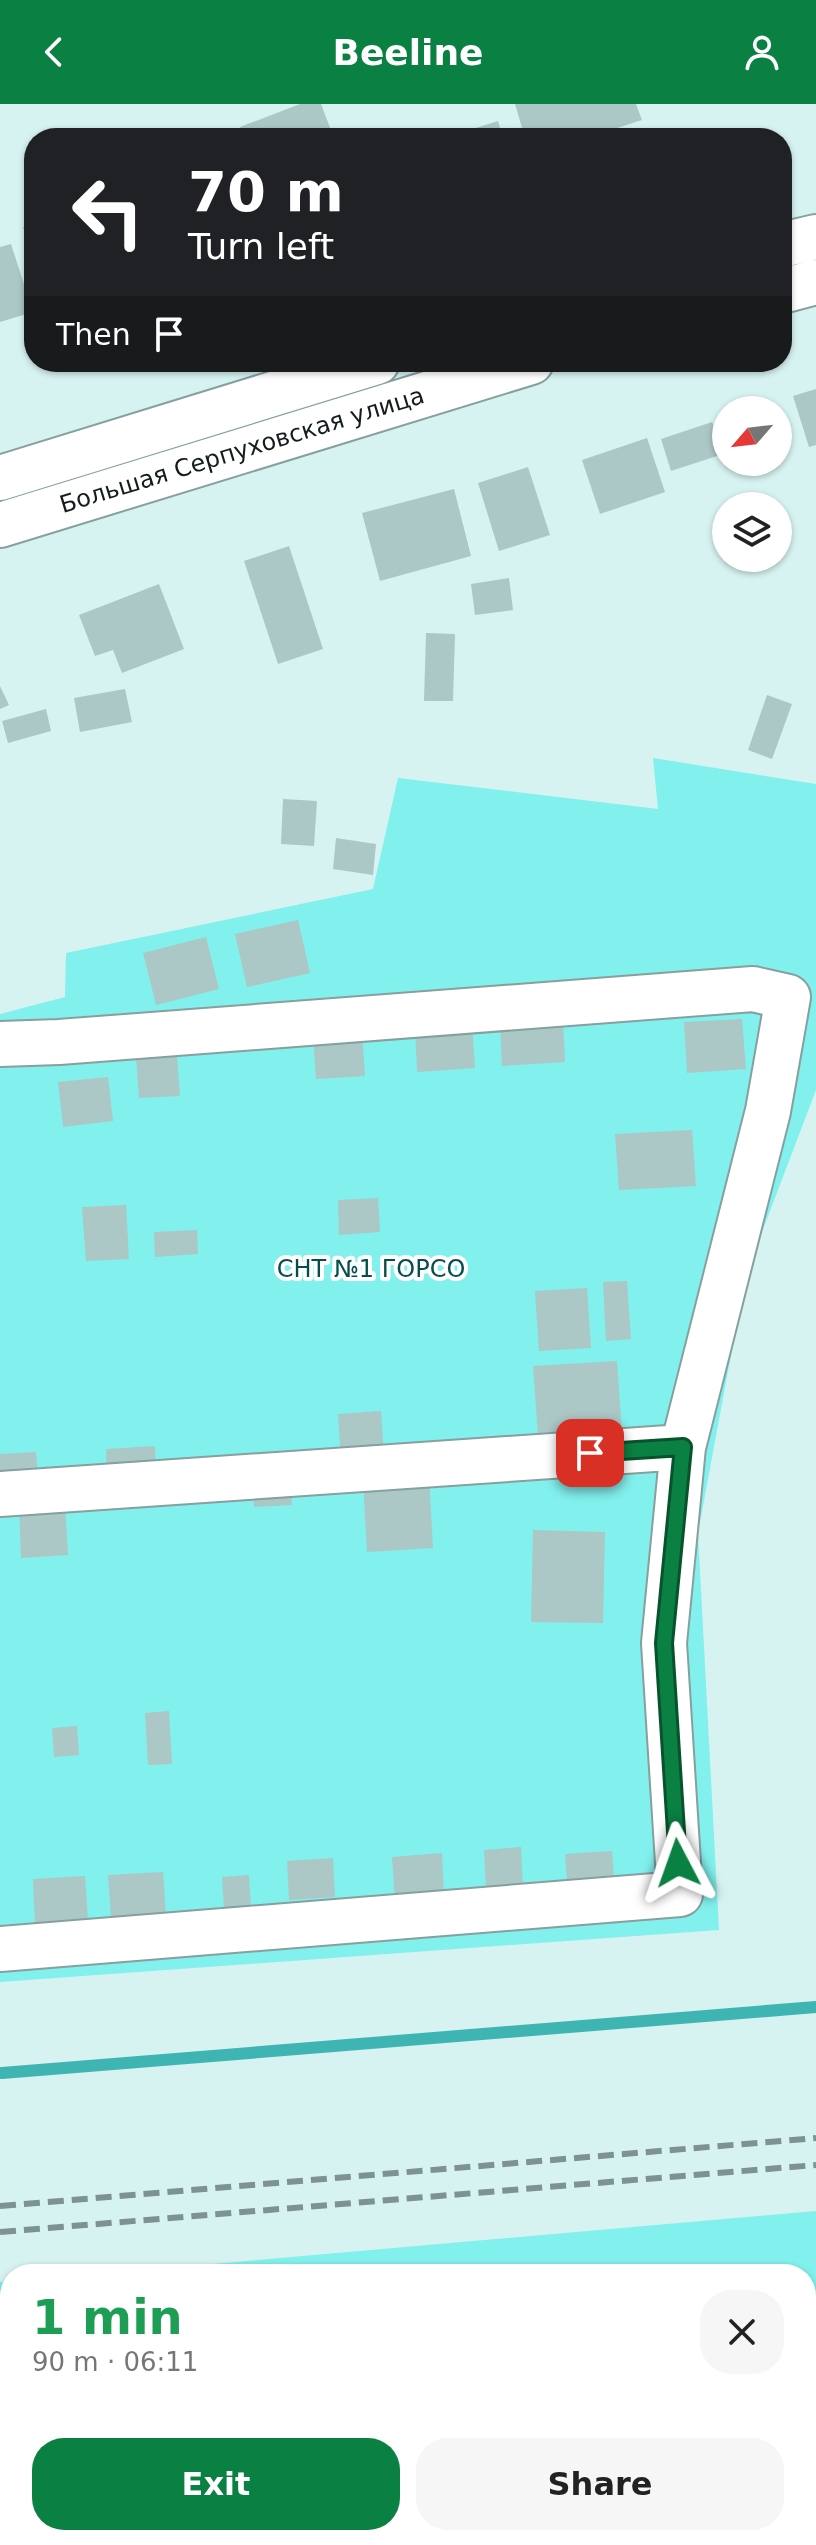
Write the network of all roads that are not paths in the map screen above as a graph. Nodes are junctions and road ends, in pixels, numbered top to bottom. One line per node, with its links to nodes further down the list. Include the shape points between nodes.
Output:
1 (816, 237): 2 (main road)
2 (792, 243)
3 (816, 282): 4 (main road)
4 (792, 288)
5 (344, 372): 7 (main road, Большая Серпуховская улица)
6 (498, 372): 8 (main road, Большая Серпуховская улица)
7 (0, 478)
8 (0, 525)
9 (0, 1044): 10 (main road, via 753,989 788,997 768,1111)
10 (683, 1447): 11 (main road); 12 (main road, via 664,1643 680,1894)
11 (0, 1494)
12 (0, 1949)

